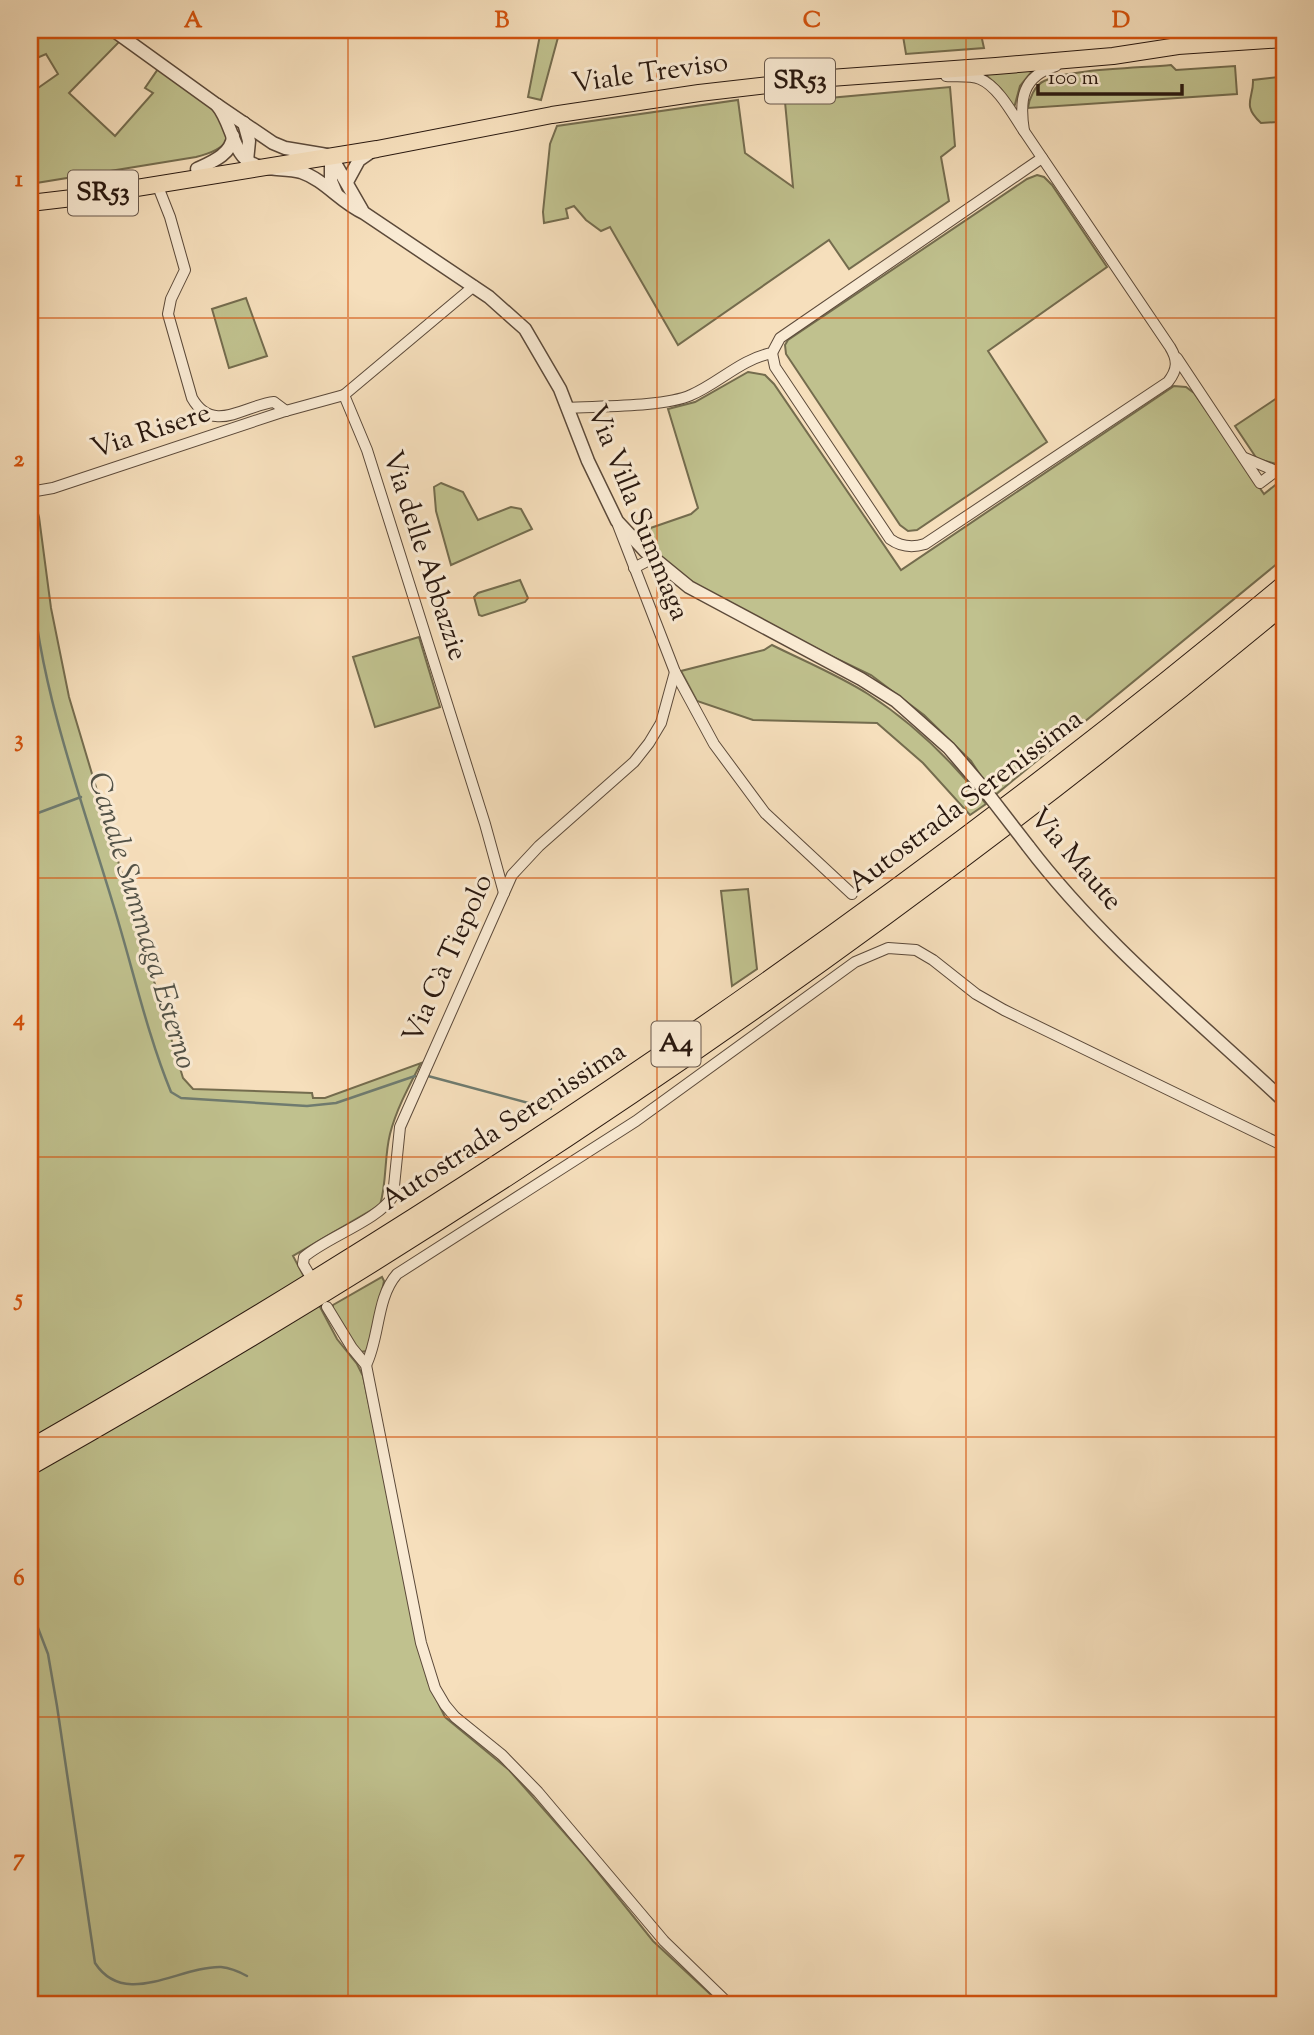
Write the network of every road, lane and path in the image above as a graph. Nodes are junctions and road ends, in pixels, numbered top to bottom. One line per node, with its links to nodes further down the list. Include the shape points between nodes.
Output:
1 (119, 31): 6 (street)
2 (1284, 39): 4 (main road, SR53, via 1178,46)
3 (1284, 47): 4 (main road)
4 (1113, 56): 5 (main road, Viale Treviso / SR53); 9 (street, via 1053,67 1031,80 1021,100)
5 (830, 78): 8 (main road, Viale Treviso / SR53); 9 (street, via 977,78 1001,98)
6 (217, 105): 7 (street); 11 (street)
7 (244, 123): 13 (street, via 273,143); 16 (street)
8 (488, 126): 10 (main road, Viale Treviso); 12 (main road, Viale Treviso / SR53)
9 (1024, 131): 15 (street)
10 (401, 135): 13 (main road, Viale Treviso); 14 (street)
11 (233, 136): 16 (street); 17 (street, via 224,154)
12 (377, 149): 14 (main road, Viale Treviso / SR53); 18 (street, via 359,160)
13 (308, 150): 14 (street); 16 (main road, Viale Treviso)
14 (331, 156): 16 (main road, Viale Treviso / SR53); 18 (street); 20 (street)
15 (1042, 158): 24 (street, via 780,338); 25 (street)
16 (254, 164): 17 (main road); 19 (main road, SR53); 20 (street, Via Villa Summaga, via 302,173)
17 (197, 169): 21 (main road)
18 (347, 182): 22 (street)
19 (157, 184): 21 (main road, SR53); 28 (street, Via Risere, via 185,270 168,314 192,398 204,413 223,417 274,402)
20 (336, 193): 22 (street, Via Villa Summaga)
21 (30, 202)
22 (364, 213): 23 (street, Via Villa Summaga)
23 (474, 286): 26 (street); 27 (street, Via Villa Summaga, via 526,329)
24 (772, 353): 25 (street, via 775,367 890,539 911,547 925,544 1168,382); 27 (street, via 757,356 689,396)
25 (1176, 357): 29 (street)
26 (344, 395): 28 (street, Via Risere); 37 (street, Via delle Abbazzie, via 367,450)
27 (568, 408): 31 (street, Via Villa Summaga)
28 (286, 411): 30 (street, Via Risere)
29 (1245, 458)
30 (30, 492)
31 (617, 521): 32 (street, Via Maute); 33 (street, Via Villa Summaga)
32 (653, 558): 33 (street); 39 (street, Via Maute, bridge, via 689,587 896,701 949,748 1083,913)
33 (634, 568): 36 (street, Via Villa Summaga)
34 (1284, 585): 44 (highway, Autostrada Serenissima / A4, via 1014,801 771,979 546,1133 329,1273)
35 (1284, 604): 45 (highway, Autostrada Serenissima / A4, via 1020,815 792,982 560,1141 340,1283)
36 (675, 672): 37 (street, Via Cà Tiepolo, via 661,723 649,743 634,762 521,864); 38 (street, Via Villa Summaga, via 715,744 765,813)
37 (504, 894): 41 (street, Via Cà Tiepolo, via 400,1127 393,1196 375,1213 304,1257)
38 (852, 894)
39 (1284, 1101)
40 (1284, 1146): 43 (street, via 1004,1010 916,950 888,948 855,962 636,1121 397,1274 388,1284 374,1350)
41 (309, 1274)
42 (327, 1307): 43 (street)
43 (366, 1365): 46 (street, via 421,1643 440,1696 455,1717 538,1792 664,1941)
44 (30, 1449)
45 (30, 1466)
46 (730, 2005)

